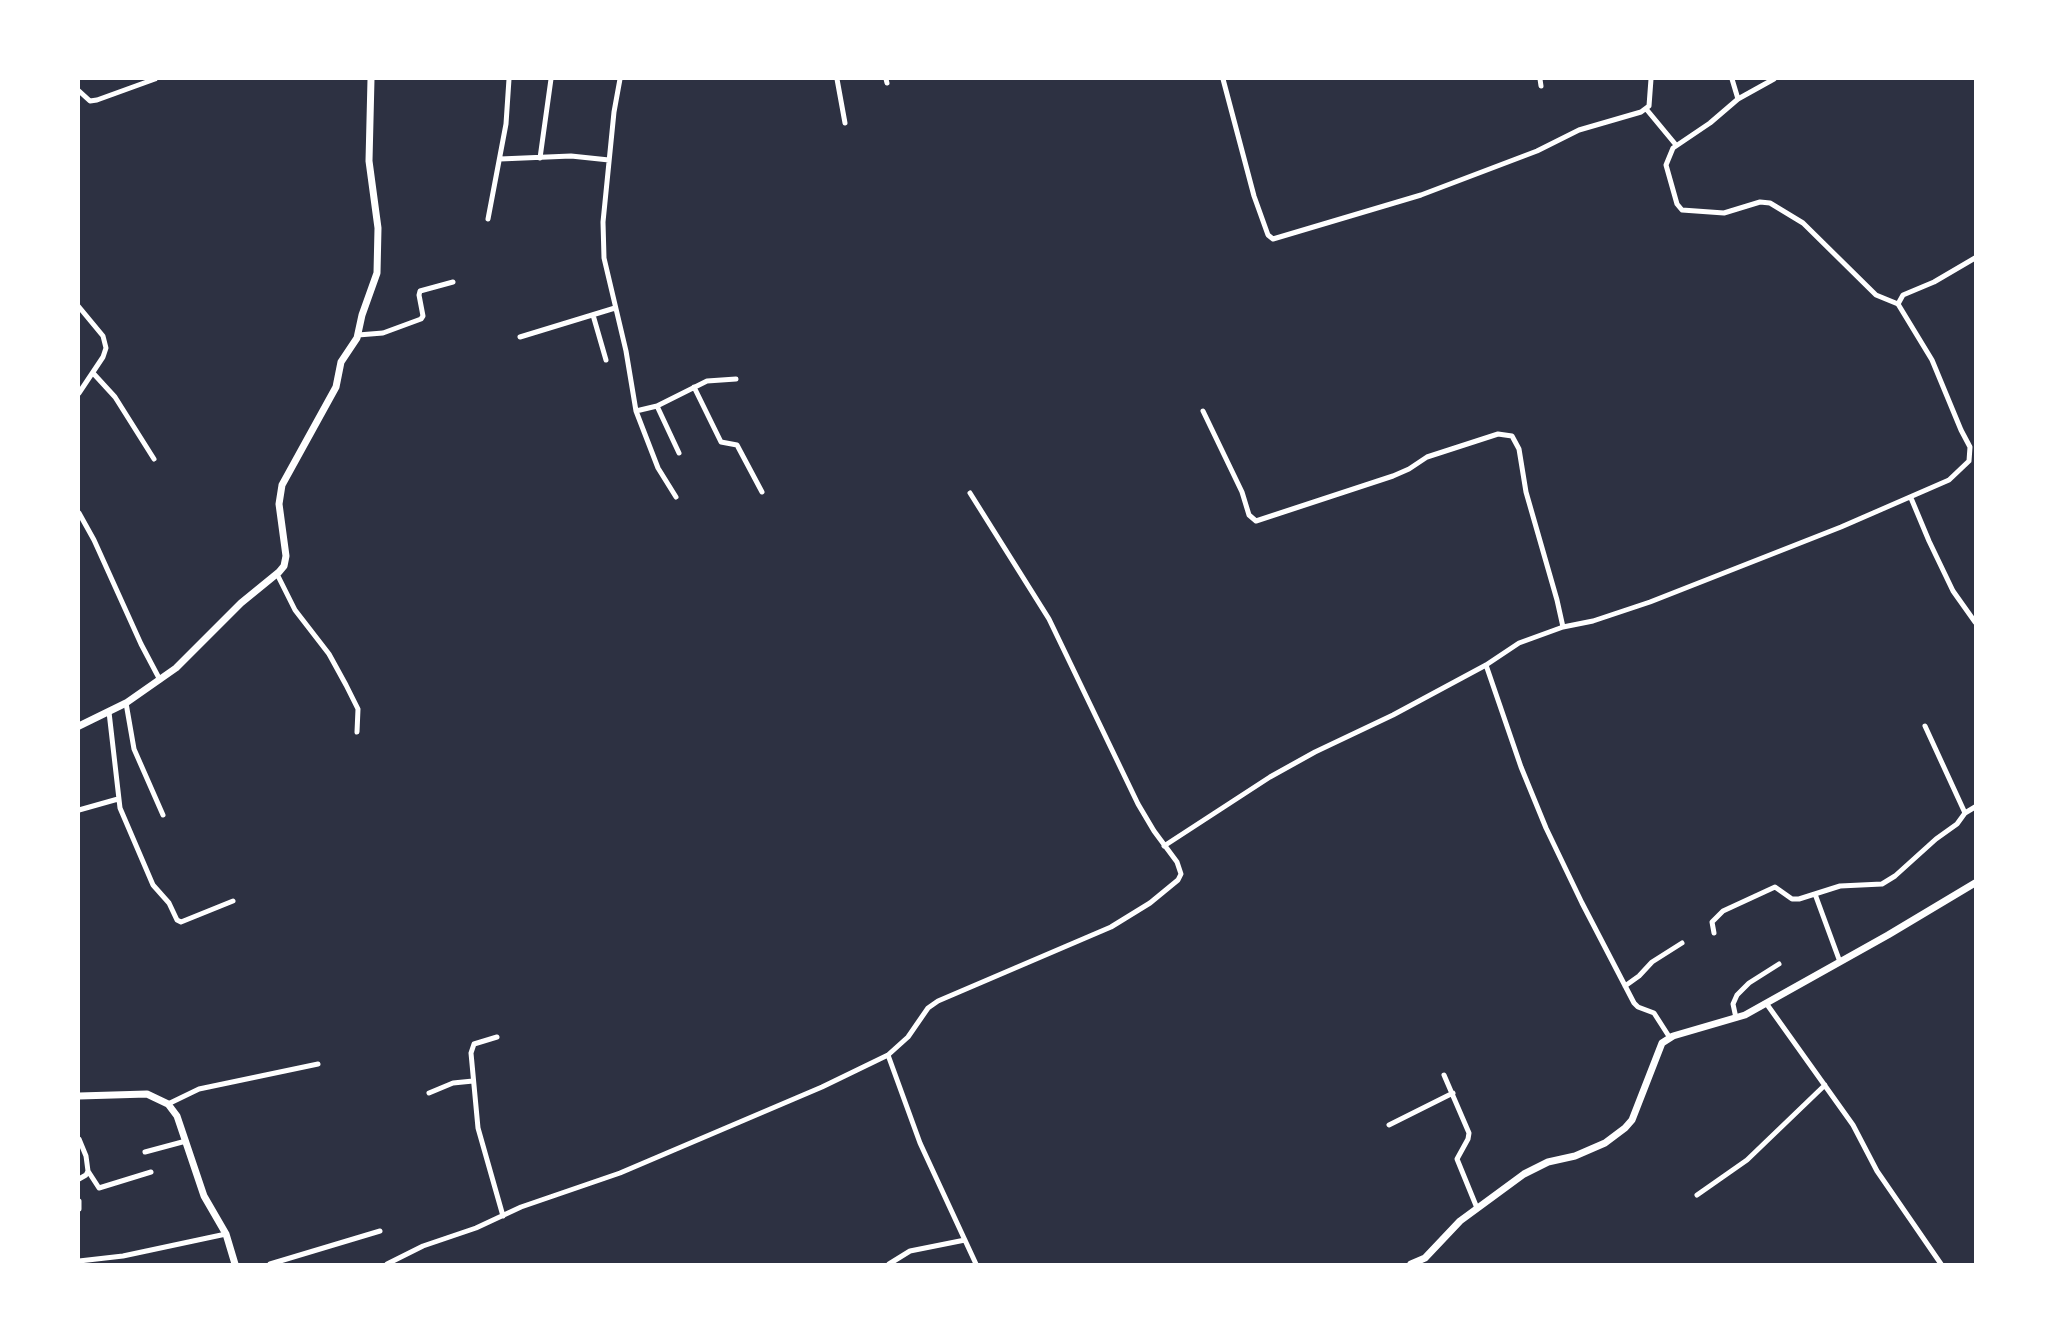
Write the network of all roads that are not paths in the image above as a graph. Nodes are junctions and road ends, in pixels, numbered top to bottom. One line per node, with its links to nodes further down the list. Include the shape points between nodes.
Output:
1 (155, 79): 11 (street, via 97,100 90,101)
2 (371, 79): 26 (street, via 369,161 379,249 377,273)
3 (509, 79): 17 (street)
4 (551, 79): 16 (street)
5 (620, 79): 18 (street)
6 (837, 79): 14 (street)
7 (1223, 79): 13 (street, via 1254,197 1273,239 1421,195 1584,129)
8 (1651, 79): 13 (street)
9 (1732, 79): 12 (street)
10 (1774, 79): 12 (street)
11 (79, 91)
12 (1738, 99): 15 (street)
13 (1647, 110): 15 (street)
14 (845, 123)
15 (1676, 145): 22 (street, via 1667,159 1666,172 1682,210 1724,213 1770,203 1803,223 1876,295)
16 (540, 158): 17 (street); 18 (street)
17 (500, 159): 19 (street)
18 (609, 160): 24 (street, via 603,245)
19 (488, 219)
20 (1975, 258): 22 (street, via 1903,295)
21 (453, 282): 26 (street, via 420,291 421,319 383,333)
22 (1898, 304): 38 (street, via 1942,380)
23 (79, 307): 29 (street, via 106,343)
24 (615, 308): 25 (street); 34 (street)
25 (593, 315): 27 (street); 28 (street)
26 (358, 335): 44 (street, via 341,362 336,387 282,485 279,504 286,556)
27 (520, 337)
28 (606, 360)
29 (93, 373): 32 (street); 37 (street, via 115,397)
30 (736, 379): 31 (street, via 711,380)
31 (694, 387): 33 (street); 39 (street, via 722,442 738,447)
32 (79, 393)
33 (657, 406): 34 (street); 36 (street)
34 (636, 411): 41 (street, via 658,468)
35 (1203, 411): 46 (street, via 1249,516 1256,521 1393,476 1427,457 1498,434 1512,436)
36 (678, 453)
37 (154, 459)
38 (1972, 460): 42 (street, via 1949,480)
39 (762, 492)
40 (970, 492): 59 (street, via 1049,619 1118,766)
41 (676, 497)
42 (1911, 498): 45 (street, via 1953,591); 46 (street, via 1650,602)
43 (79, 513): 48 (street)
44 (277, 574): 48 (street); 53 (street, via 351,695 358,709)
45 (1975, 622)
46 (1563, 627): 47 (street, via 1519,643)
47 (1486, 665): 59 (street, via 1270,777); 67 (street, via 1546,828)
48 (160, 680): 49 (street)
49 (126, 703): 50 (street); 58 (street, via 134,749)
50 (109, 712): 51 (street); 54 (street)
51 (79, 726)
52 (1925, 726): 57 (street)
53 (357, 732)
54 (118, 799): 56 (street); 62 (street, via 153,885 177,920 186,921)
55 (1975, 807): 57 (street)
56 (79, 810)
57 (1965, 813): 61 (street, via 1882,884 1840,886)
58 (163, 815)
59 (1164, 846): 72 (street, via 1181,874 1170,889 1111,927 938,1001)
60 (1975, 883): 65 (street)
61 (1815, 894): 63 (street, via 1792,899 1775,887 1723,911 1712,922); 65 (street)
62 (233, 901)
63 (1714, 933)
64 (1682, 943): 67 (street)
65 (1840, 962): 68 (street)
66 (1779, 964): 69 (street, via 1737,995 1733,1004)
67 (1625, 986): 71 (street, via 1637,1007 1654,1013)
68 (1766, 1003): 69 (street); 76 (street)
69 (1736, 1018): 71 (street)
70 (497, 1037): 75 (street, via 471,1048)
71 (1670, 1038): 90 (street, via 1655,1055 1625,1128 1605,1143 1524,1174)
72 (888, 1055): 92 (street, via 621,1173); 95 (street, via 920,1143)
73 (318, 1064): 80 (street, via 199,1089)
74 (1444, 1075): 78 (street)
75 (473, 1081): 77 (street); 92 (street, via 478,1128)
76 (1825, 1085): 88 (street, via 1747,1160); 105 (street)
77 (429, 1093)
78 (1453, 1093): 81 (street); 90 (street, via 1469,1133 1458,1164)
79 (79, 1096): 80 (street, via 147,1094)
80 (168, 1104): 83 (street)
81 (1389, 1125)
82 (79, 1139): 85 (street)
83 (186, 1141): 84 (street); 94 (street, via 208,1206)
84 (145, 1152)
85 (88, 1171): 86 (street, via 100,1188); 87 (street)
86 (151, 1172)
87 (79, 1179)
88 (1697, 1195)
89 (79, 1201): 91 (street)
90 (1477, 1208): 104 (street, via 1425,1258)
91 (79, 1209)
92 (503, 1216): 101 (street)
93 (380, 1231): 100 (street)
94 (226, 1234): 96 (street); 99 (street)
95 (965, 1240): 102 (street, via 911,1251); 103 (street)
96 (123, 1256): 97 (street); 98 (street)
97 (79, 1261)
98 (124, 1264)
99 (235, 1264)
100 (270, 1264)
101 (387, 1264)
102 (890, 1264)
103 (976, 1264)
104 (1411, 1264)
105 (1941, 1264)

